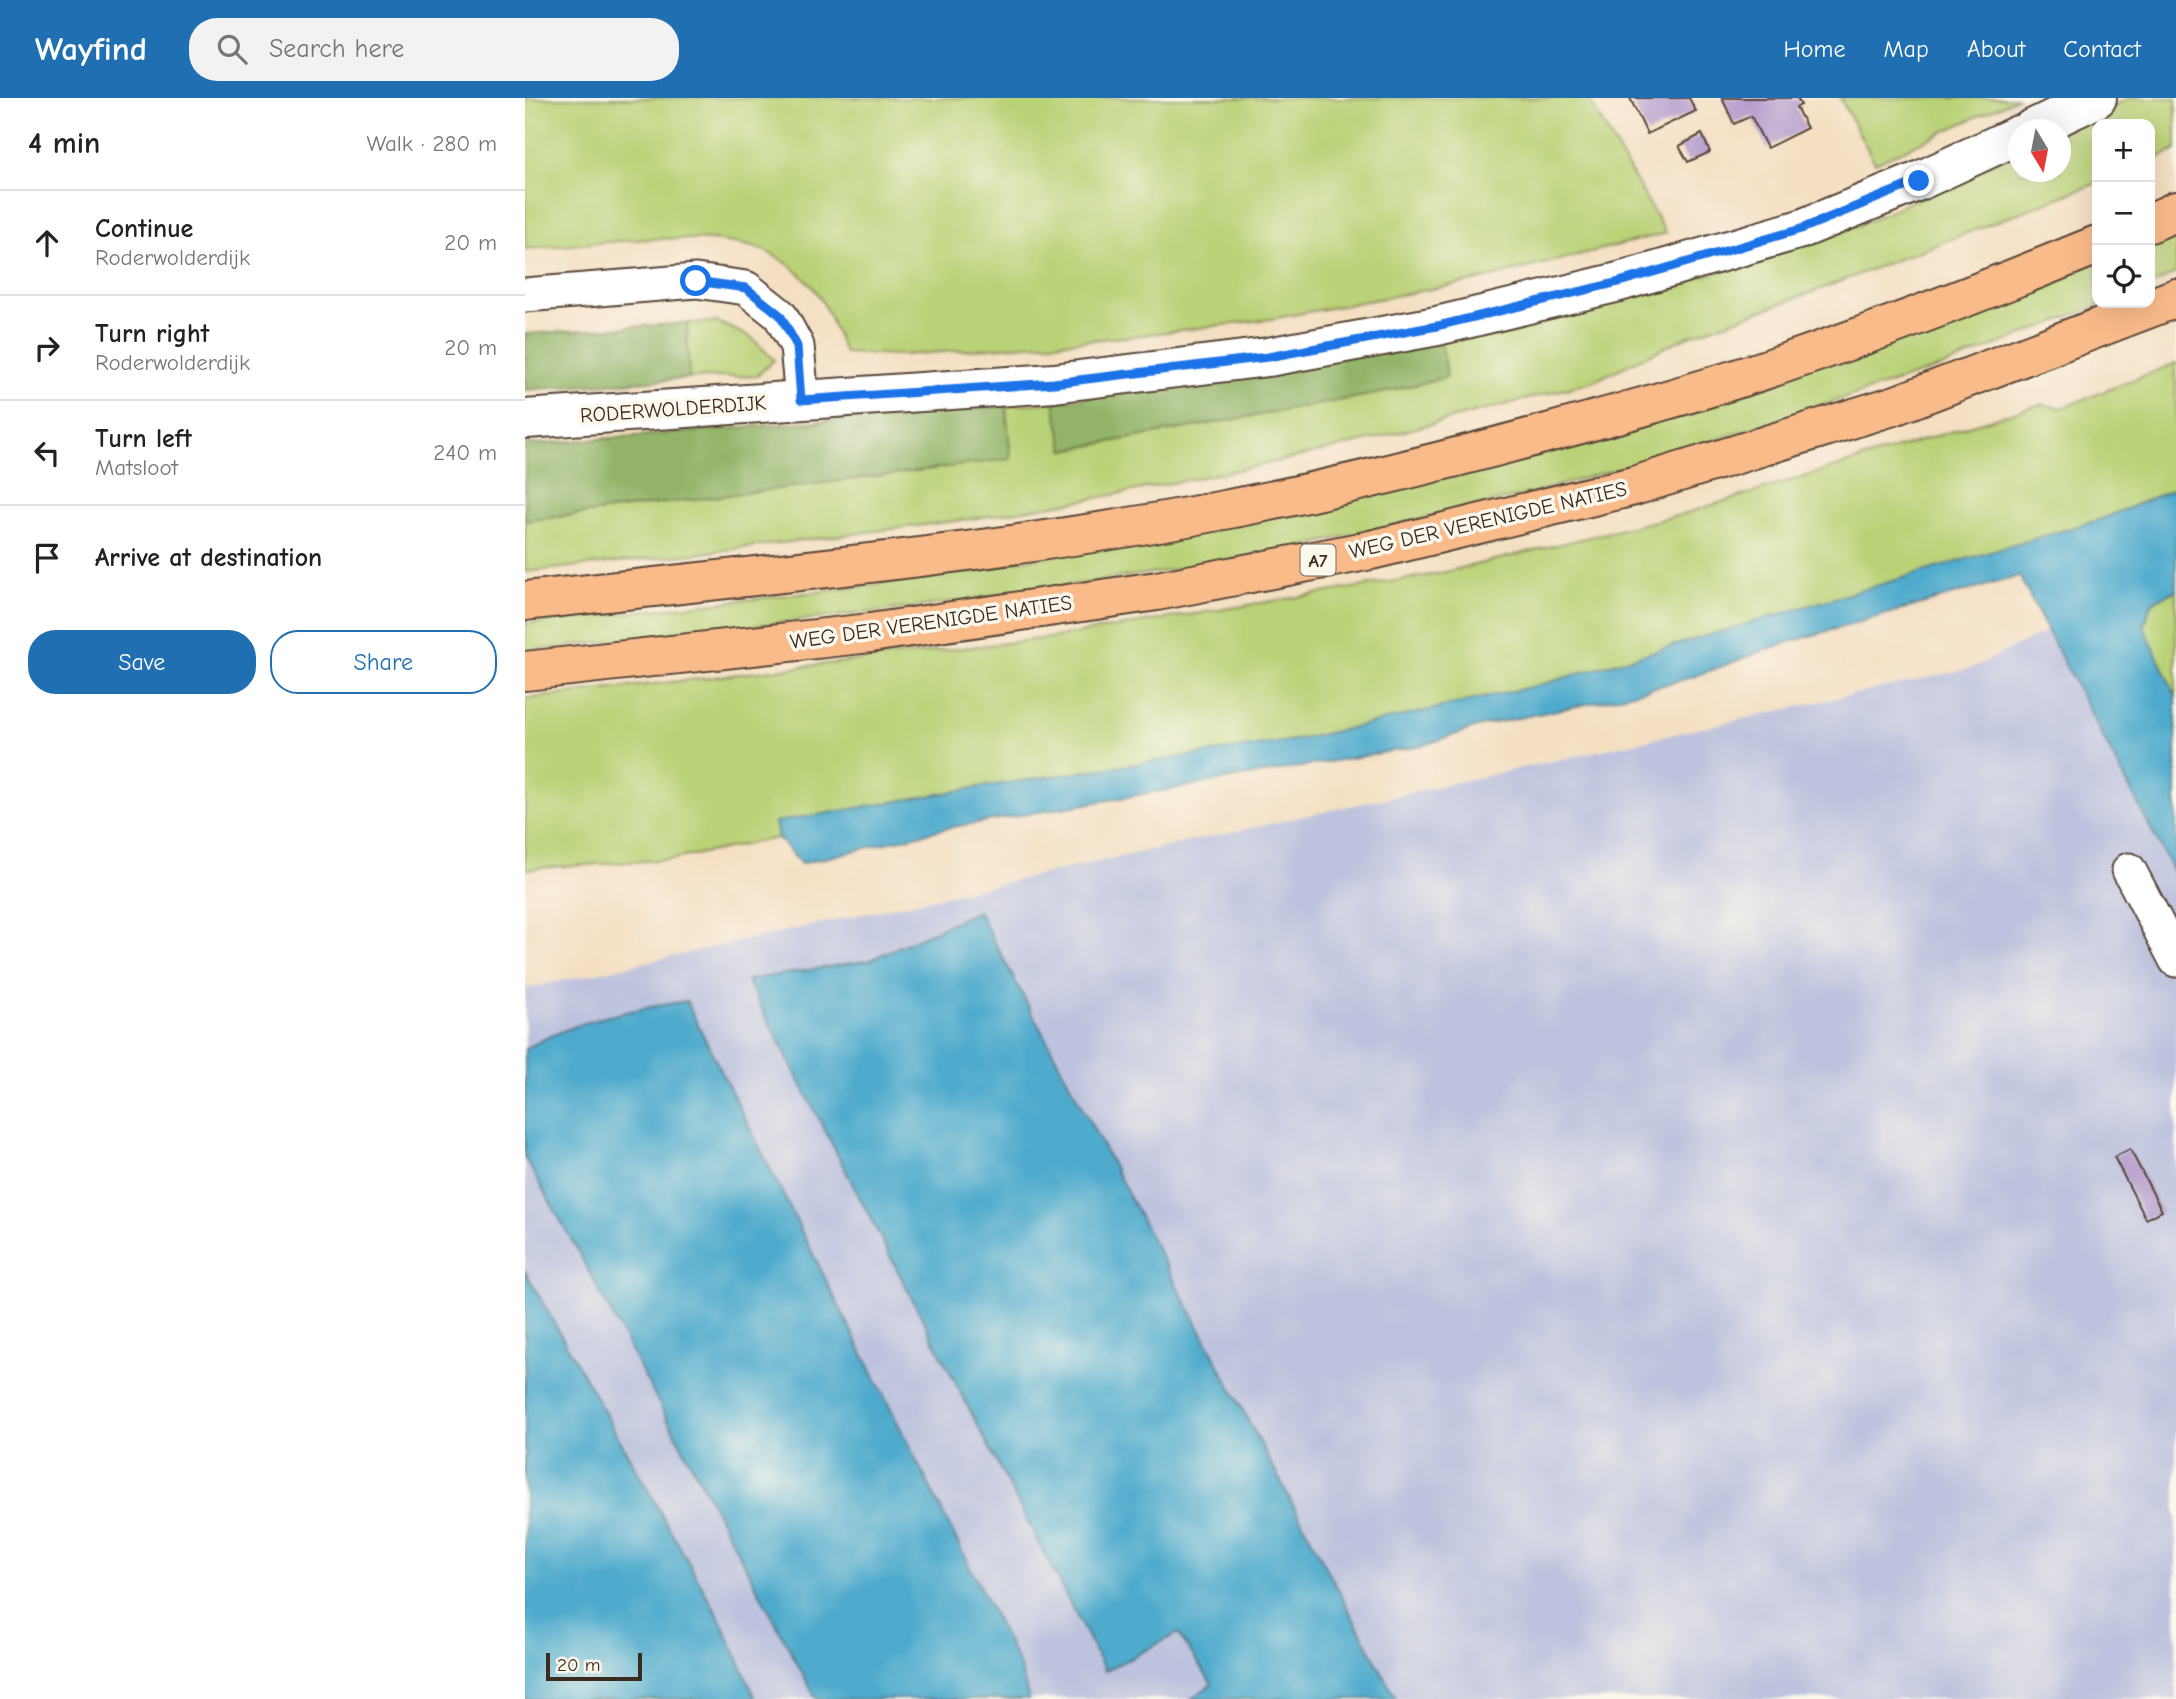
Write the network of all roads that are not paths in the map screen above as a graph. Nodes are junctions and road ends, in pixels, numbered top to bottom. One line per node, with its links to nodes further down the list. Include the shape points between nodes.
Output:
1 (2097, 98): 2 (street)
2 (2053, 119)
3 (2008, 140): 9 (street, RODERWOLDERDIJK, via 1801,229 1619,282 1437,326 1268,357 1054,383)
4 (2176, 211): 5 (highway)
5 (2155, 221)
6 (2095, 245): 11 (highway, via 1964,299 1782,364 1643,407 1381,476 1218,511 1034,542)
7 (525, 295): 9 (street, via 696,281 746,288 780,315 797,346)
8 (2176, 298): 12 (highway, WEG DER VERENIGDE NATIES / A7, via 1896,405 1634,486 1371,550 1157,591 911,627)
9 (801, 400): 10 (street, RODERWOLDERDIJK)
10 (525, 419)
11 (525, 601)
12 (525, 671)
13 (2129, 870): 14 (street)
14 (2176, 960)

